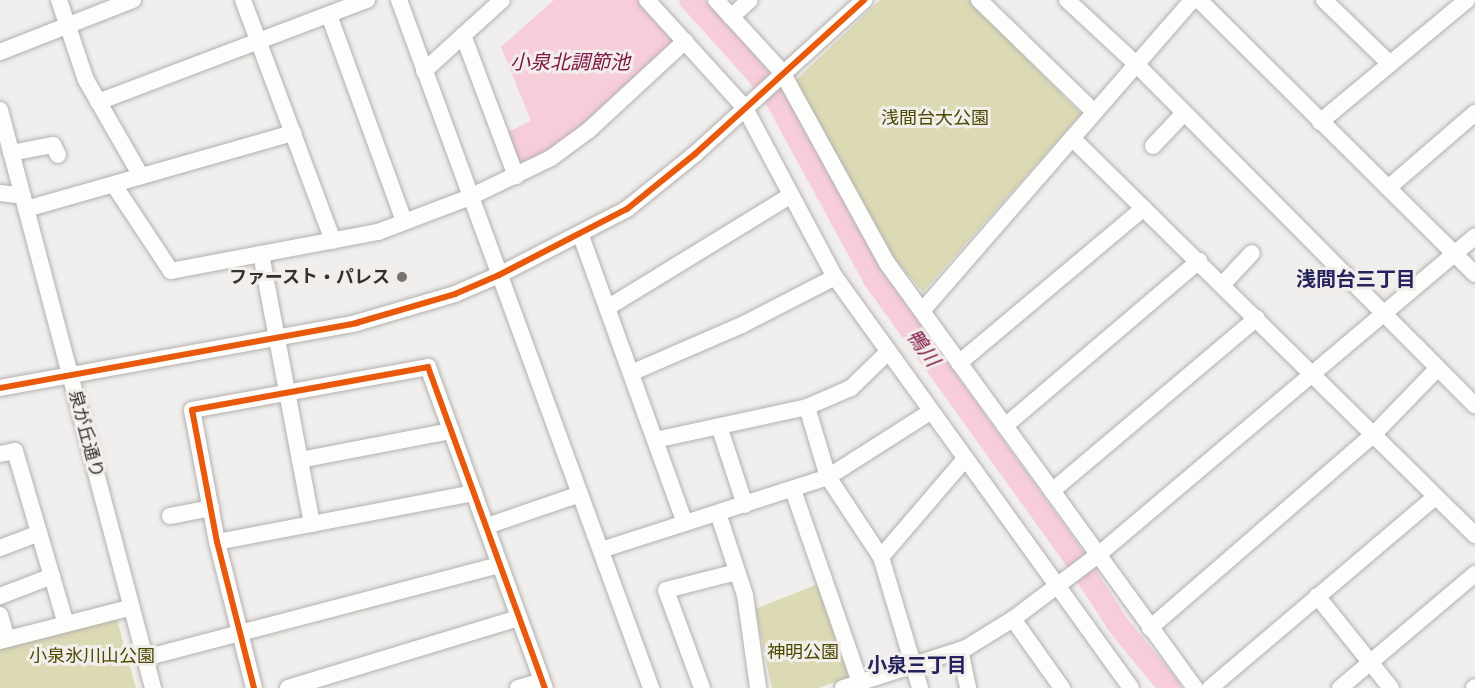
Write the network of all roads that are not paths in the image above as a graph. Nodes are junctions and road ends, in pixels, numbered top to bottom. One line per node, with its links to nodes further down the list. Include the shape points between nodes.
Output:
1 (60, 0): 19 (street)
2 (133, 0): 19 (street)
3 (243, 0): 21 (street)
4 (367, 0): 17 (street)
5 (399, 0): 26 (street)
6 (502, 0): 20 (street)
7 (647, 0): 22 (street)
8 (716, 0): 18 (street)
9 (750, 0): 18 (street)
10 (864, 0): 27 (street)
11 (979, 0): 31 (street)
12 (1067, 0): 24 (street)
13 (1192, 0): 24 (street)
14 (1199, 0): 34 (street)
15 (1324, 0): 25 (street)
16 (1459, 2): 25 (street)
17 (329, 15): 21 (street); 49 (street)
18 (731, 17): 27 (street)
19 (67, 25): 23 (street); 28 (street)
20 (463, 35): 26 (street); 41 (street)
21 (259, 41): 28 (street); 35 (street)
22 (685, 41): 29 (street); 41 (street, via 589,130 551,158)
23 (0, 52)
24 (1136, 64): 31 (street); 32 (street)
25 (1390, 64): 34 (street)
26 (424, 71): 46 (street)
27 (782, 72): 29 (street); 62 (street, via 887,263)
28 (98, 102): 40 (street)
29 (745, 108): 45 (street); 50 (street, via 627,208)
30 (0, 110): 38 (street, 泉が丘通り)
31 (1094, 112): 36 (street)
32 (1184, 113): 37 (street); 63 (street)
33 (1475, 113): 43 (street)
34 (1320, 122): 43 (street)
35 (292, 133): 40 (street); 52 (street)
36 (1072, 138): 48 (street); 62 (street)
37 (1153, 146)
38 (11, 153): 39 (street, via 52,145); 47 (street, 泉が丘通り)
39 (58, 155)
40 (141, 176): 42 (street)
41 (516, 176): 46 (street)
42 (114, 185): 47 (street); 53 (street, via 171,271)
43 (1388, 188): 55 (street)
44 (0, 193): 47 (street)
45 (790, 196): 59 (street); 61 (street)
46 (470, 197): 49 (street); 58 (street)
47 (25, 202): 71 (street, 泉が丘通り)
48 (1144, 208): 56 (street); 67 (street)
49 (404, 221): 52 (street, via 378,232)
50 (581, 236): 58 (street); 61 (street)
51 (1475, 236): 55 (street)
52 (333, 241): 53 (street)
53 (261, 254): 65 (street)
54 (1252, 254): 60 (street)
55 (1454, 254): 57 (street); 63 (street)
56 (1199, 261): 60 (street); 78 (street)
57 (1475, 274)
58 (499, 275): 65 (street, via 455,294 356,323); 89 (street)
59 (835, 277): 66 (street); 69 (street, via 742,325)
60 (1223, 284): 64 (street)
61 (607, 308): 69 (street)
62 (922, 311): 67 (street)
63 (1383, 315): 68 (street); 70 (street)
64 (1257, 318): 70 (street); 87 (street)
65 (277, 336): 71 (street); 73 (street)
66 (887, 354): 75 (street, via 851,388); 76 (street)
67 (959, 363): 78 (street)
68 (1438, 368): 74 (street); 80 (street)
69 (631, 373): 81 (street)
70 (1312, 373): 80 (street); 103 (street)
71 (70, 375): 72 (street); 112 (street, 泉が丘通り)
72 (0, 388)
73 (287, 392): 79 (street, via 428,367); 83 (street); 92 (street, via 192,410)
74 (1475, 405)
75 (807, 407): 77 (street); 85 (street)
76 (930, 412): 84 (street); 85 (street)
77 (719, 426): 81 (street); 91 (street)
78 (1005, 426): 87 (street)
79 (451, 431): 83 (street); 88 (street)
80 (1373, 435): 90 (street); 117 (street)
81 (656, 440): 95 (street)
82 (0, 454): 98 (street, via 15,450)
83 (300, 460): 96 (street)
84 (964, 460): 104 (street); 109 (street)
85 (828, 477): 86 (street); 104 (street)
86 (793, 490): 91 (street); 124 (street)
87 (1052, 491): 103 (street)
88 (474, 493): 96 (street); 97 (street)
89 (580, 494): 97 (street); 102 (street)
90 (1435, 497): 99 (street); 111 (street)
91 (746, 505): 93 (street)
92 (211, 508): 94 (street); 100 (street)
93 (718, 513): 95 (street); 106 (street)
94 (170, 516)
95 (685, 523): 102 (street)
96 (312, 524): 100 (street)
97 (487, 526): 105 (street)
98 (39, 533): 101 (street); 108 (street)
99 (1475, 535)
100 (218, 542): 118 (street)
101 (0, 548)
102 (601, 550): 130 (street)
103 (1098, 555): 109 (street); 117 (street)
104 (881, 557): 123 (street)
105 (499, 565): 114 (street); 118 (street)
106 (737, 572): 131 (street, via 666,590); 132 (street, via 745,595)
107 (1475, 574): 122 (street)
108 (52, 576): 110 (street); 116 (street)
109 (1057, 585): 115 (street); 137 (street)
110 (0, 596)
111 (1317, 596): 122 (street); 139 (street)
112 (132, 607): 116 (street); 121 (street, 泉が丘通り)
113 (0, 615): 119 (street)
114 (518, 618): 125 (street); 128 (street)
115 (1012, 619): 120 (street); 136 (street)
116 (66, 624): 119 (street)
117 (1150, 628): 138 (street)
118 (238, 632): 121 (street); 127 (street)
119 (4, 640)
120 (960, 650): 123 (street); 135 (street)
121 (145, 658): 126 (street, 泉が丘通り)
122 (1370, 662): 140 (street); 141 (street)
123 (915, 664): 124 (street); 134 (street)
124 (860, 682): 133 (street)
125 (543, 685): 129 (street)
126 (153, 688)
127 (254, 688)
128 (288, 688)
129 (518, 688)
130 (651, 688)
131 (702, 688)
132 (758, 688)
133 (843, 688)
134 (920, 688)
135 (968, 688)
136 (1062, 688)
137 (1131, 688)
138 (1195, 688)
139 (1210, 688)
140 (1340, 688)
141 (1391, 688)

